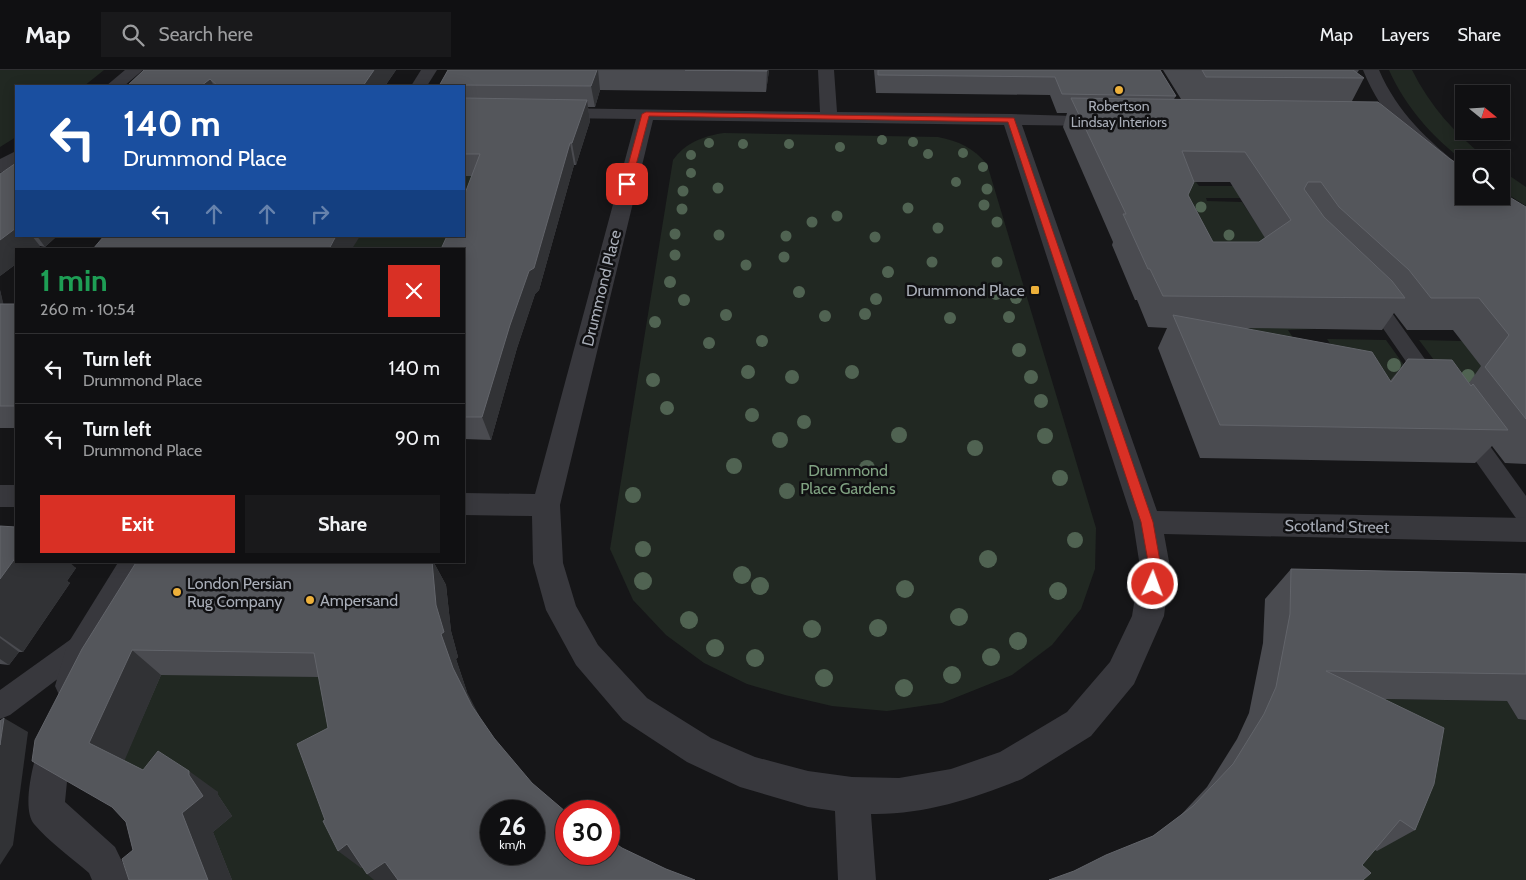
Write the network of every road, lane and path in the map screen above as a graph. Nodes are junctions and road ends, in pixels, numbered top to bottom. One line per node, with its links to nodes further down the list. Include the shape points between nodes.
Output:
1 (135, 70): 5 (street)
2 (429, 70): 6 (street)
3 (826, 70): 9 (street)
4 (1371, 70): 13 (street, via 1384,99)
5 (115, 85)
6 (420, 85)
7 (531, 112): 8 (street)
8 (646, 114): 9 (street); 21 (street, Drummond Place)
9 (829, 117): 10 (street)
10 (1011, 119): 11 (street); 23 (street, Drummond Place)
11 (1117, 121)
12 (1383, 125): 13 (street)
13 (1403, 125): 16 (street)
14 (15, 158): 15 (street)
15 (0, 167)
16 (1455, 171)
17 (1358, 288): 22 (lane, via 1378,307)
18 (0, 496): 19 (street)
19 (15, 496)
20 (465, 504): 21 (street)
21 (546, 506): 28 (street, Drummond Place, via 548,563 562,610 586,655 635,709 699,750 753,774 808,789)
22 (1526, 514)
23 (1147, 522): 24 (street, Scotland Street); 28 (street, Drummond Place, via 1155,567 1148,616 1122,674 1078,724 1009,768 951,787 899,796)
24 (1526, 530)
25 (134, 563): 26 (street)
26 (83, 646): 27 (lane); 29 (street, via 51,761 46,810 102,860)
27 (0, 706)
28 (852, 795): 30 (street)
29 (112, 880)
30 (857, 880)

